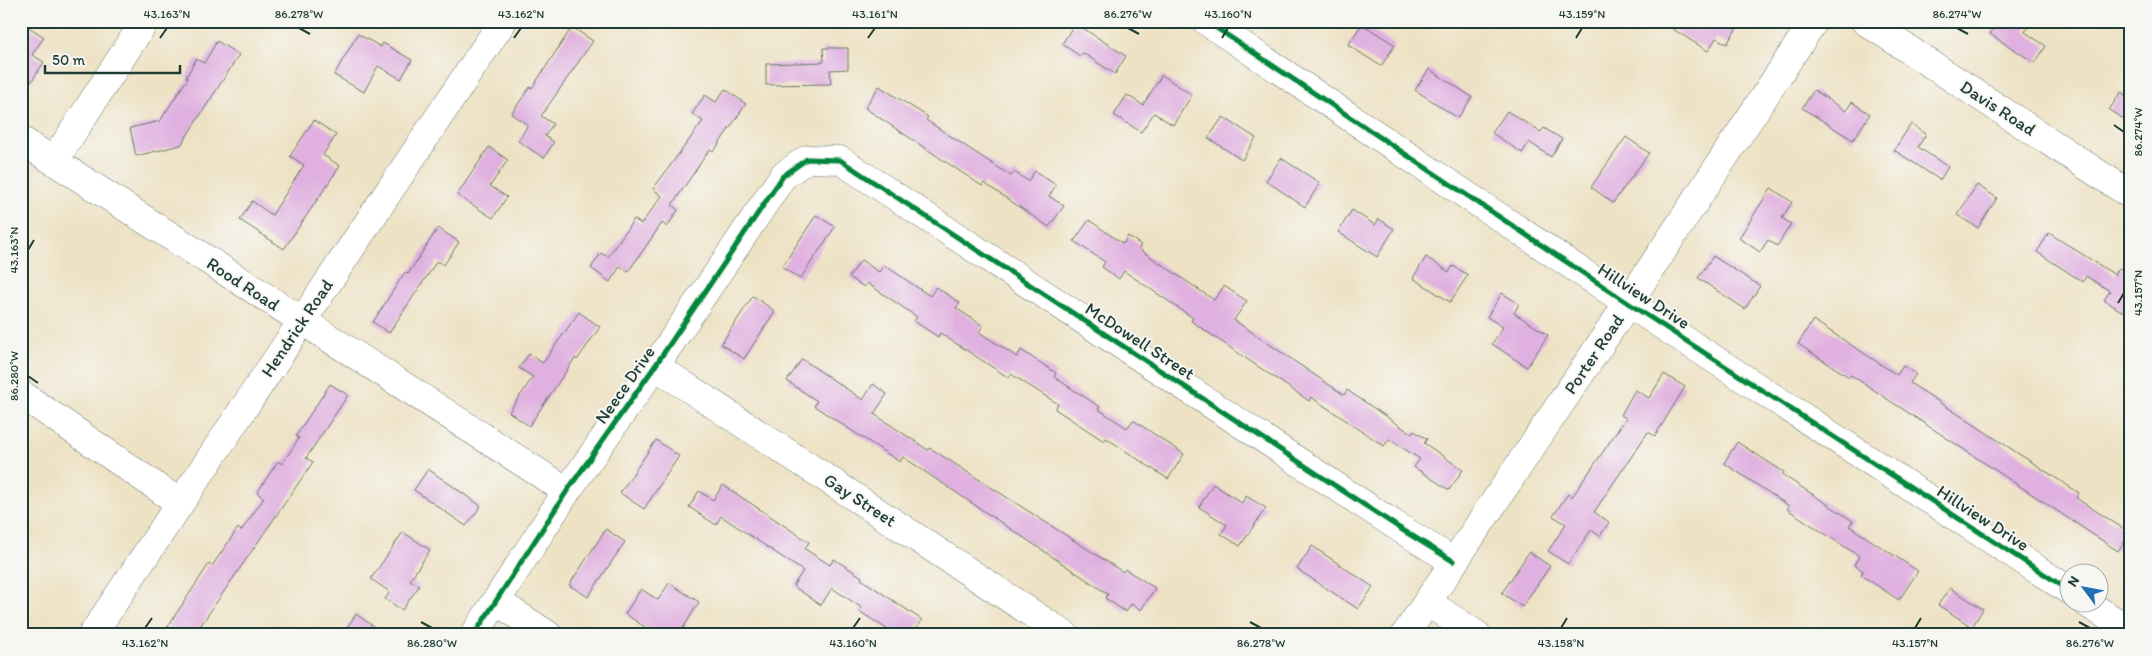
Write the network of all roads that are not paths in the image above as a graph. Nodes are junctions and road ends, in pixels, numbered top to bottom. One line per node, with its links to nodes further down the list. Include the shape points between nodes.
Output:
1 (145, 21): 8 (street)
2 (503, 21): 11 (street, Hendrick Road)
3 (1206, 21): 10 (street, Hillview Drive)
4 (1814, 21): 10 (street, Porter Road)
5 (1865, 21): 9 (street, Davis Road)
6 (24, 149): 8 (street, Rood Road)
7 (807, 159): 12 (street, Neece Drive, via 783,176); 16 (street, McDowell Street, via 840,160)
8 (54, 161): 11 (street, Rood Road)
9 (2131, 195)
10 (1628, 303): 16 (street, Porter Road); 17 (street, Hillview Drive)
11 (302, 321): 14 (street, Rood Road); 15 (street, Hendrick Road)
12 (655, 366): 14 (street, Neece Drive); 25 (street, Gay Street)
13 (21, 394): 15 (street)
14 (567, 491): 18 (street, Neece Drive)
15 (180, 503): 22 (street, Hendrick Road)
16 (1453, 561): 19 (street, Porter Road)
17 (2060, 584)
18 (496, 602): 23 (street, Neece Drive); 24 (street)
19 (1427, 602): 26 (street, Porter Road); 27 (street)
20 (2104, 614): 21 (street)
21 (2131, 631)
22 (92, 635)
23 (474, 635)
24 (548, 635)
25 (1065, 635)
26 (1405, 635)
27 (1477, 635)

